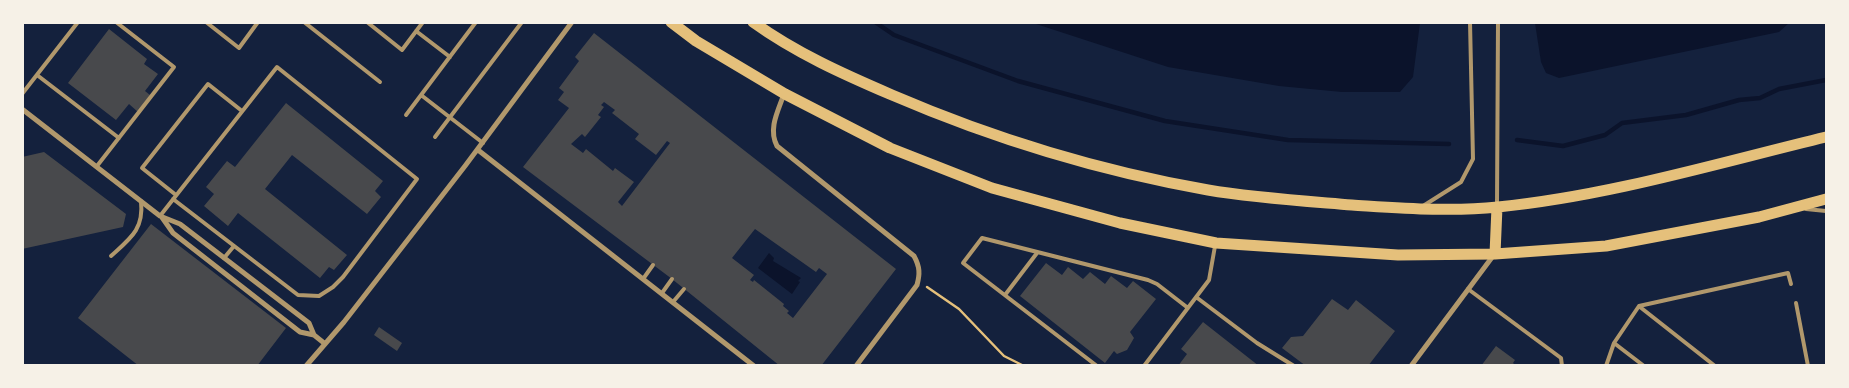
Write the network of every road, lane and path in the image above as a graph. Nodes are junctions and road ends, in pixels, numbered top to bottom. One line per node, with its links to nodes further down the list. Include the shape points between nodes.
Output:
1 (78, 22): 17 (lane)
2 (116, 22): 28 (lane, via 174,67)
3 (206, 22): 4 (lane, via 239,48)
4 (258, 22)
5 (304, 22): 18 (lane)
6 (367, 22): 15 (lane, via 402,50)
7 (423, 22): 15 (lane)
8 (476, 22): 16 (lane)
9 (522, 22): 25 (lane)
10 (572, 22): 29 (street)
11 (671, 22): 20 (main road, via 696,41)
12 (753, 22): 38 (main road, via 800,53 920,107 1005,139 1123,172 1209,190)
13 (1470, 22): 38 (lane, via 1473,159 1461,182)
14 (1498, 22): 36 (lane)
15 (416, 31): 16 (lane)
16 (450, 57): 21 (lane)
17 (37, 75): 19 (lane); 28 (lane)
18 (380, 82)
19 (22, 94)
20 (785, 94): 41 (main road, via 890,148 992,188 1120,223); 68 (street, via 773,126 777,146 914,256 919,265 917,285)
21 (421, 95): 24 (lane); 25 (lane)
22 (22, 110): 31 (street)
23 (242, 111): 32 (lane); 32 (lane, via 208,84 142,168); 42 (lane, via 277,67 417,179 343,277 319,296 298,295)
24 (406, 115)
25 (450, 117): 26 (lane); 29 (lane)
26 (435, 137)
27 (1826, 137): 36 (main road, via 1600,191)
28 (119, 138): 31 (lane)
29 (483, 143): 30 (street)
30 (478, 150): 49 (street); 63 (street, via 344,322)
31 (97, 166): 35 (street)
32 (176, 195): 34 (lane)
33 (1826, 199): 37 (main road)
34 (173, 200): 40 (lane); 42 (lane)
35 (141, 201): 40 (street); 45 (lane, via 142,216 133,237)
36 (1497, 207): 38 (main road); 44 (main road)
37 (1794, 208): 39 (lane); 44 (main road, via 1606,246)
38 (1418, 209)
39 (1826, 211)
40 (160, 216): 46 (street, via 180,224); 48 (street, via 173,234)
41 (1216, 243): 44 (main road, via 1398,255); 57 (lane, via 1209,280)
42 (234, 246): 46 (lane)
43 (1038, 253): 56 (lane); 56 (lane, via 982,238 963,264); 61 (lane, via 1148,280)
44 (1495, 254): 54 (street)
45 (111, 256)
46 (224, 258): 48 (street); 62 (street, via 309,323)
47 (653, 265): 49 (lane)
48 (217, 268): 62 (street, via 300,332)
49 (643, 279): 55 (street)
50 (672, 279): 55 (lane)
51 (1791, 284): 60 (lane, via 1788,273)
52 (927, 286): 69 (path, via 960,309 1004,356)
53 (684, 289): 58 (lane)
54 (1468, 289): 72 (street); 73 (lane, via 1560,358)
55 (662, 293): 58 (street)
56 (1005, 295): 70 (lane)
57 (1196, 297): 61 (lane); 65 (lane, via 1257,344)
58 (674, 302): 67 (street)
59 (1796, 303): 77 (lane)
60 (1640, 306): 64 (lane); 76 (lane)
61 (1188, 308): 71 (lane)
62 (314, 335): 63 (street)
63 (324, 343): 66 (street)
64 (1614, 343): 74 (lane); 75 (lane)
65 (1292, 364)
66 (306, 366)
67 (754, 366)
68 (856, 366)
69 (1024, 366)
70 (1097, 366)
71 (1144, 366)
72 (1411, 366)
73 (1562, 366)
74 (1606, 366)
75 (1644, 366)
76 (1715, 366)
77 (1808, 366)

